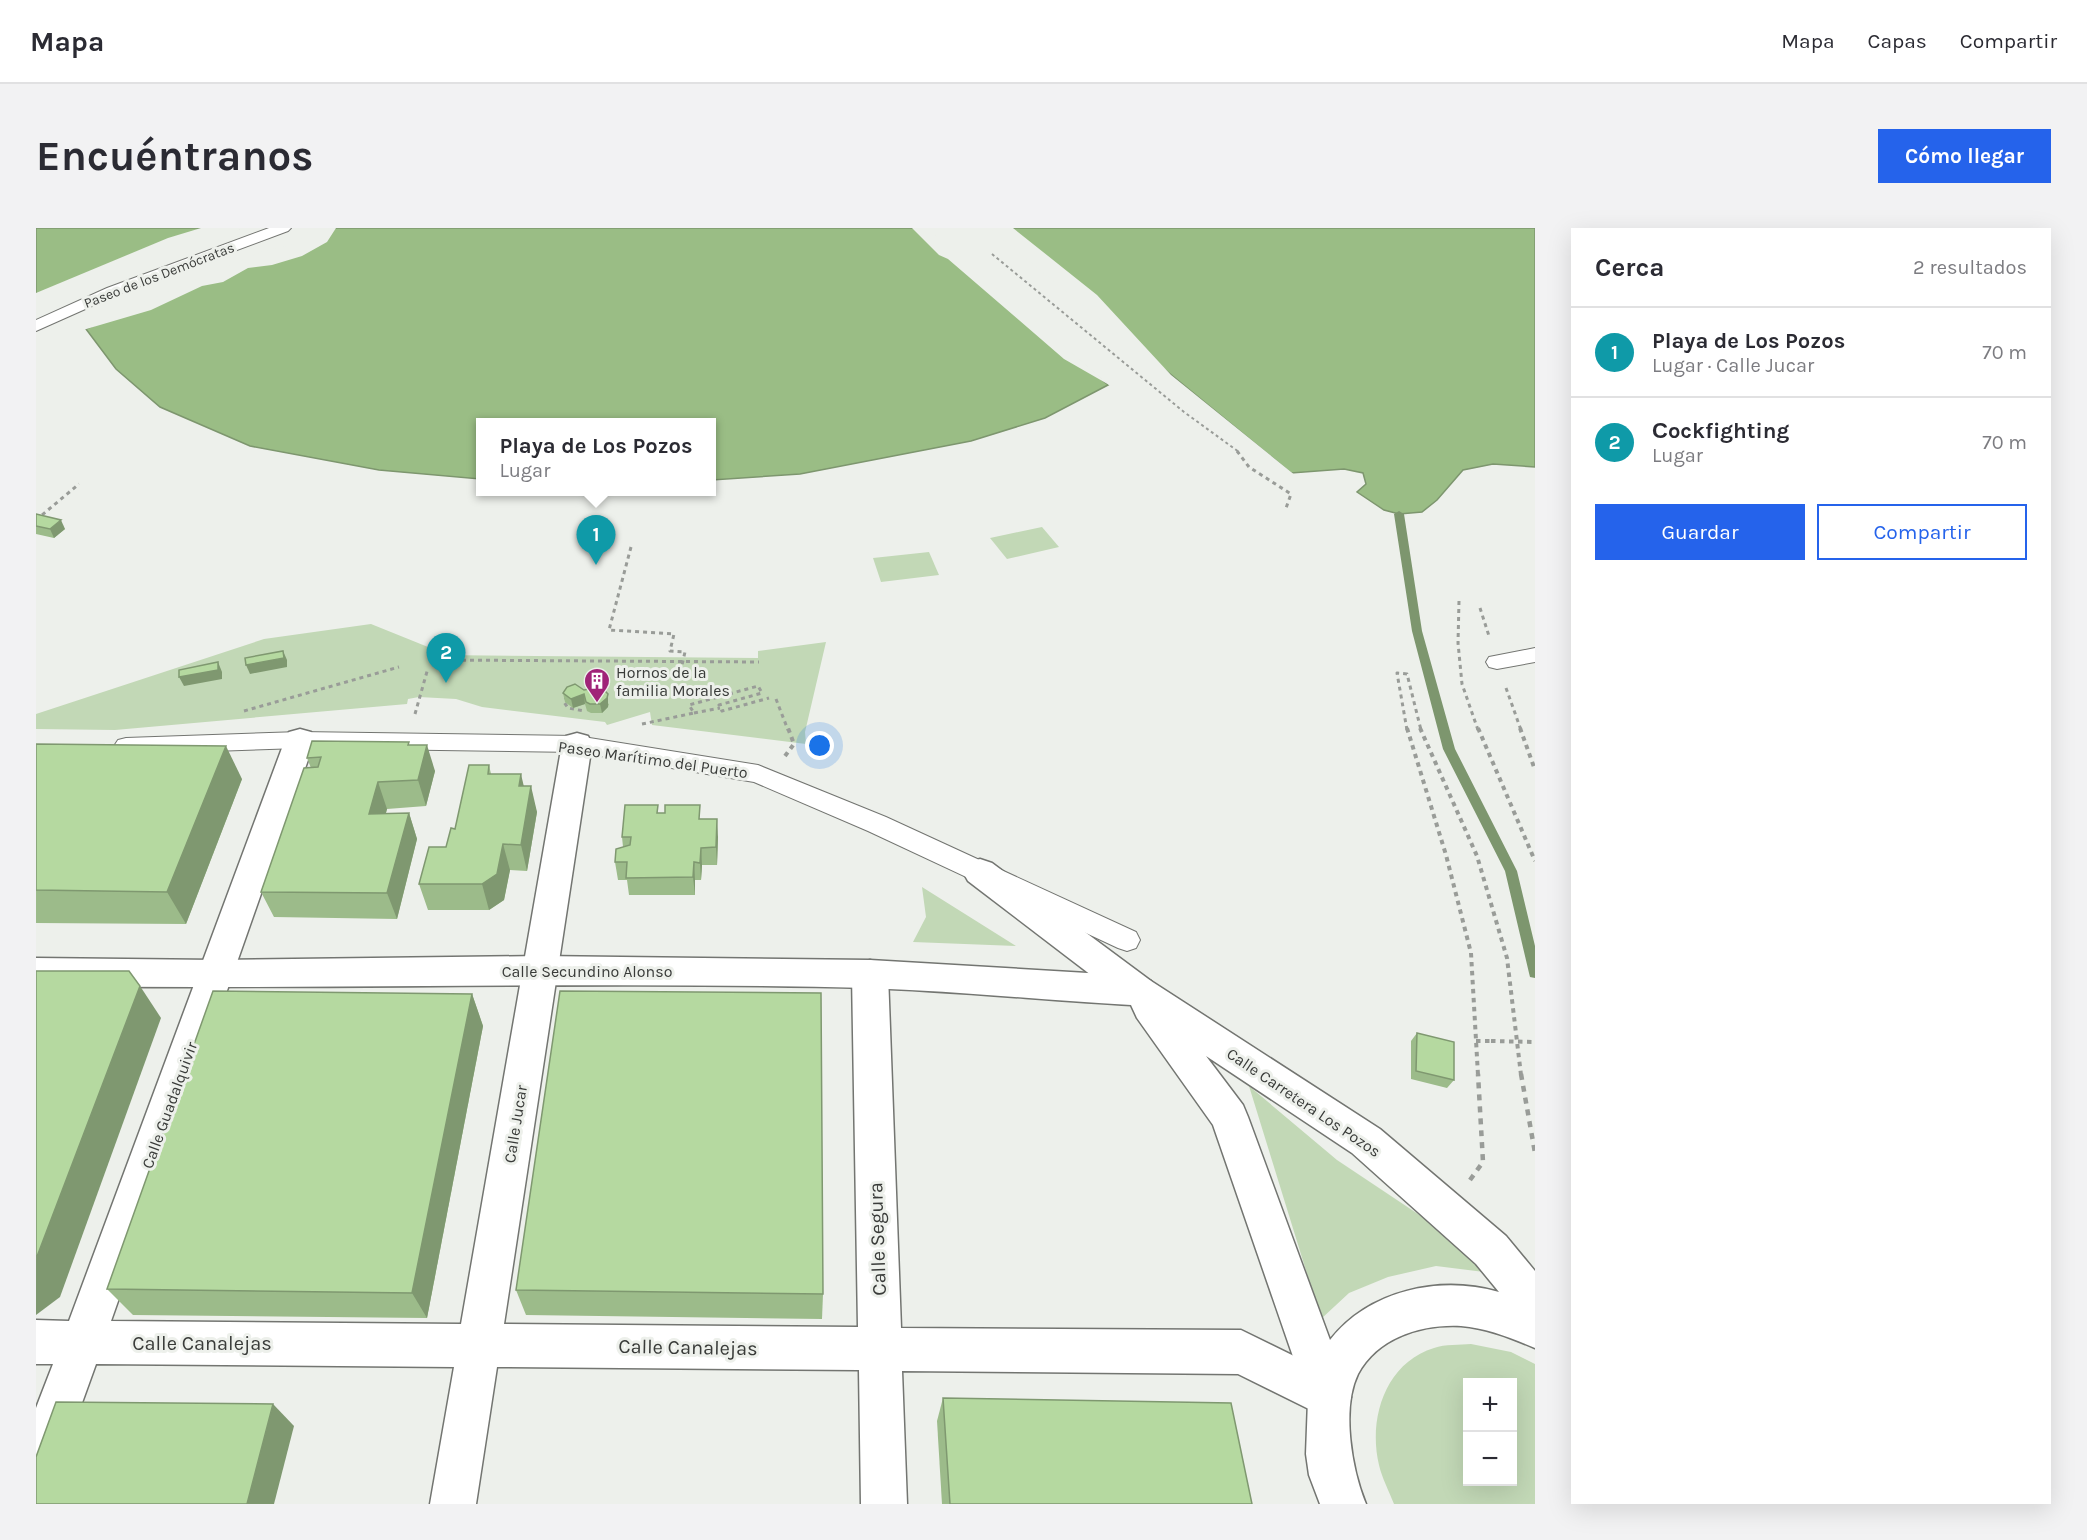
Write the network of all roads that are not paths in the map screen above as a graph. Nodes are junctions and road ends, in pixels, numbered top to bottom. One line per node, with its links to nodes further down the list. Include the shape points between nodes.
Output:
1 (283, 228): 2 (street, Paseo de los Demócratas, via 113,291)
2 (36, 326)
3 (1535, 655): 4 (street)
4 (1497, 662)
5 (300, 740): 6 (street, Paseo Marítimo del Puerto); 7 (street, Paseo Marítimo del Puerto); 12 (street, Calle Guadalquivir)
6 (107, 747)
7 (593, 747): 8 (street, Paseo Marítimo del Puerto, via 758,774); 10 (street, Calle Jucar)
8 (980, 872): 9 (street, Paseo Marítimo del Puerto); 14 (street)
9 (1127, 940)
10 (540, 970): 12 (street, Calle Secundino Alonso); 13 (street, Calle Secundino Alonso); 19 (street, Calle Jucar)
11 (36, 972): 12 (street, Calle Secundino Alonso)
12 (216, 974): 18 (street, Calle Guadalquivir)
13 (870, 974): 14 (street, Calle Secundino Alonso); 20 (street, Calle Segura)
14 (1138, 991): 15 (street, Calle Carretera Los Pozos, via 1366,1141 1491,1250); 21 (street, via 1229,1117)
15 (1535, 1303)
16 (1535, 1327): 21 (street, via 1516,1317 1464,1304 1417,1307 1376,1324 1346,1354)
17 (36, 1342): 18 (street, Calle Canalejas)
18 (82, 1342): 19 (street, Calle Canalejas); 22 (street, Calle Guadalquivir)
19 (479, 1345): 20 (street, Calle Canalejas); 24 (street, Calle Jucar)
20 (879, 1349): 21 (street, Calle Canalejas, via 1241,1352); 25 (street, Calle Segura)
21 (1329, 1397): 23 (street, via 1327,1444)
22 (36, 1470)
23 (1340, 1501)
24 (453, 1504)
25 (884, 1504)

